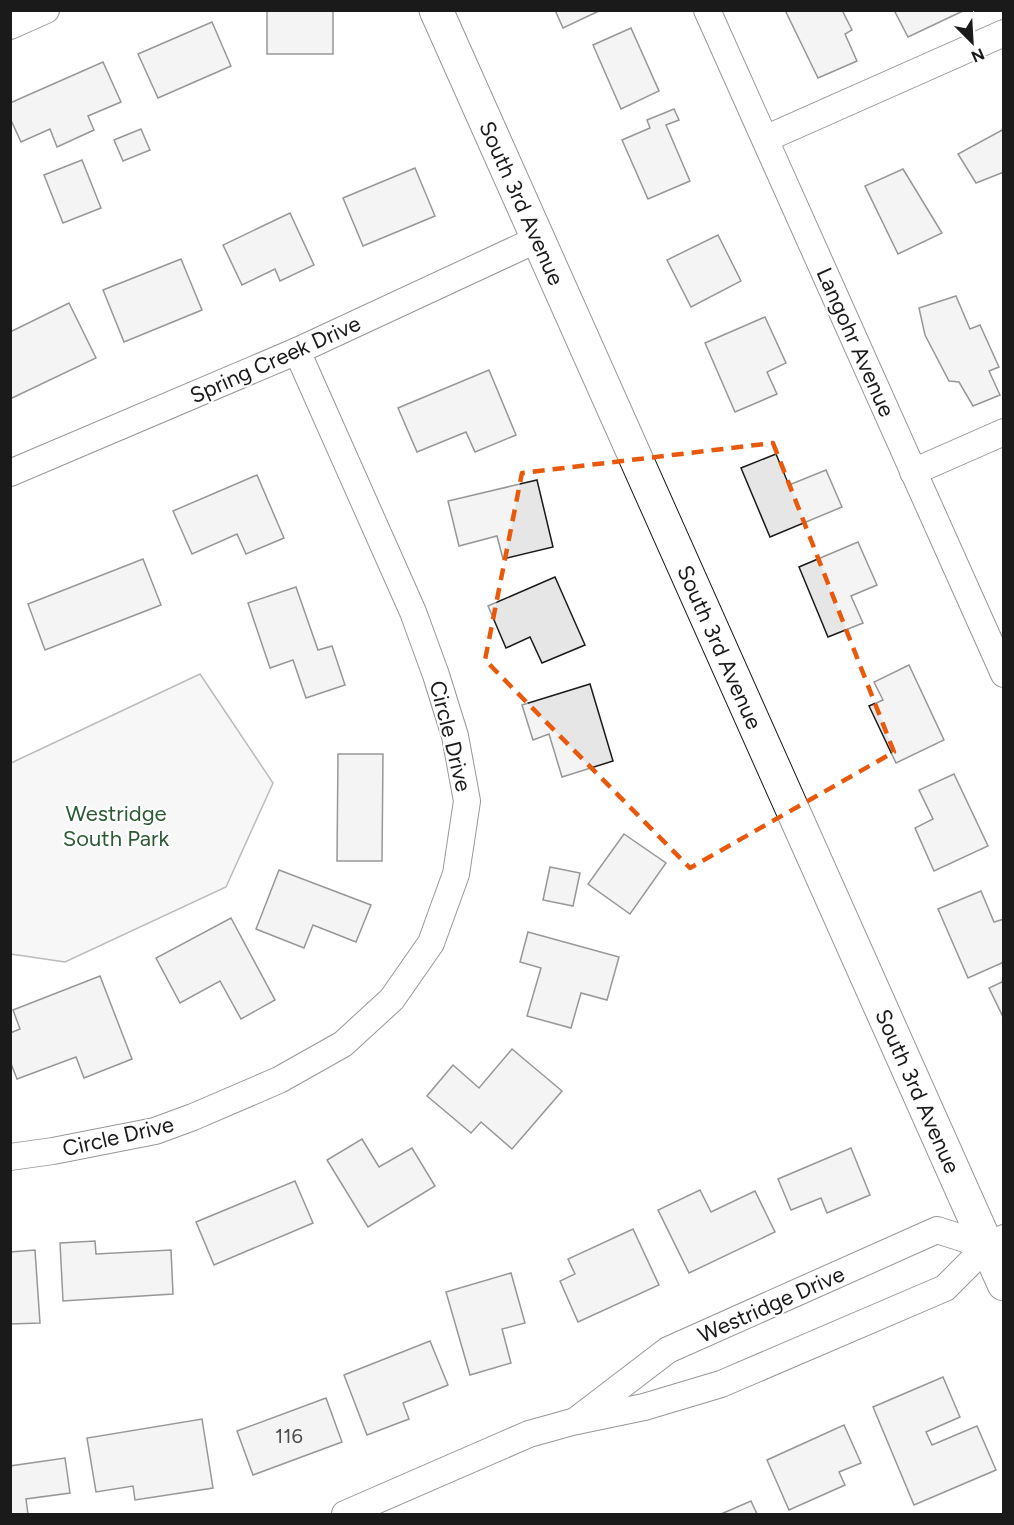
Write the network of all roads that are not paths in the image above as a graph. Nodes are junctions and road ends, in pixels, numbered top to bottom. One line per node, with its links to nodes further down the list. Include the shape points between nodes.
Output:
1 (46, 10): 4 (street)
2 (436, 10): 7 (main road, South 3rd Avenue)
3 (707, 10): 6 (street, Langohr Avenue)
4 (10, 26)
5 (1004, 33): 6 (street)
6 (765, 139): 10 (street, Langohr Avenue)
7 (538, 239): 8 (street, Spring Creek Drive); 14 (main road, South 3rd Avenue)
8 (297, 351): 11 (street, Spring Creek Drive); 13 (street, Circle Drive, via 413,612 455,736 467,801 456,874 431,943 392,999 343,1044 279,1080 155,1131)
9 (1004, 432): 10 (street)
10 (913, 472): 12 (street, Langohr Avenue)
11 (10, 473)
12 (1004, 674)
13 (10, 1157)
14 (995, 1242): 15 (main road, South 3rd Avenue); 16 (street, Westridge Drive, via 945,1288 732,1379 644,1407); 16 (street, Westridge Drive, via 937,1230 668,1350)
15 (1004, 1284)
16 (572, 1422): 17 (street, Westridge Drive, via 529,1434)
17 (345, 1515)

